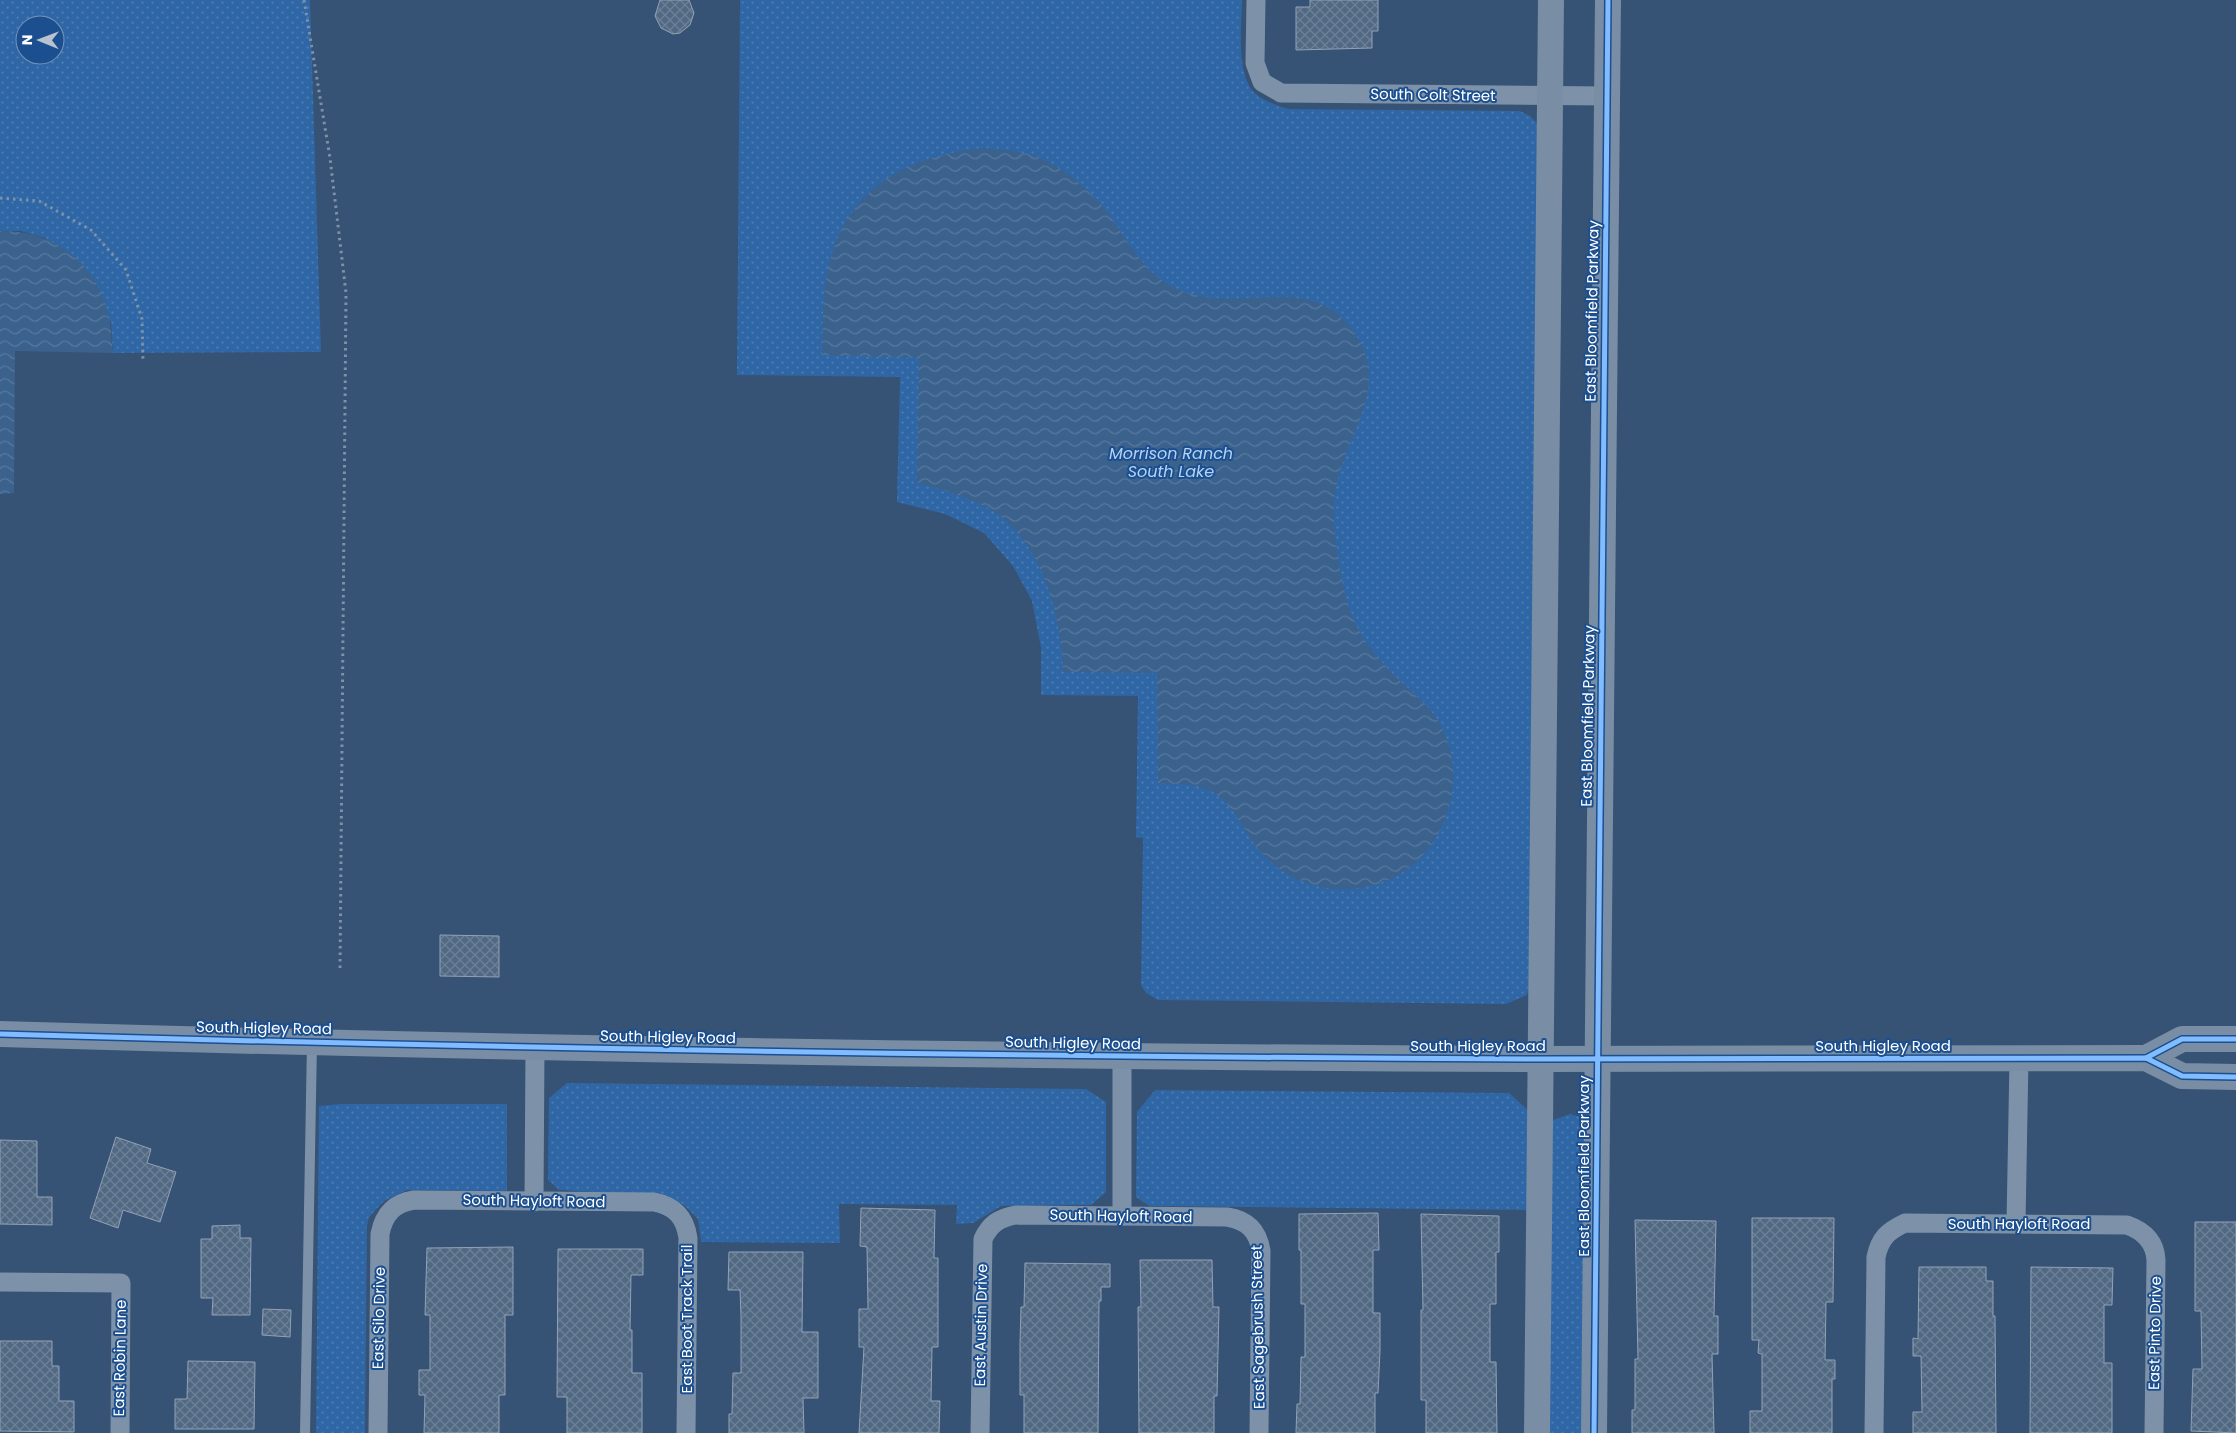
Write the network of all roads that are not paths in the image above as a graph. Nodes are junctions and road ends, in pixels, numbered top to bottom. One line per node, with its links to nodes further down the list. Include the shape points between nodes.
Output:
1 (1256, 0): 4 (street, South Colt Street, via 1256,62 1262,82 1281,94)
2 (1551, 0): 4 (street)
3 (1608, 0): 5 (street, East Bloomfield Parkway)
4 (1549, 96): 5 (street, South Colt Street); 13 (street)
5 (1607, 96): 14 (street, East Bloomfield Parkway)
6 (0, 1034): 8 (street, South Higley Road)
7 (2236, 1039): 12 (street, South Higley Road, via 2182,1039)
8 (312, 1041): 9 (street, South Higley Road); 26 (lane)
9 (535, 1046): 10 (street, South Higley Road); 16 (street)
10 (1122, 1056): 13 (street, South Higley Road); 19 (street)
11 (2019, 1058): 12 (street, South Higley Road); 14 (street, South Higley Road); 22 (street)
12 (2146, 1058): 15 (street, South Higley Road, via 2182,1076)
13 (1541, 1059): 14 (street, South Higley Road); 31 (street)
14 (1597, 1059): 32 (street, East Bloomfield Parkway)
15 (2236, 1077)
16 (534, 1202): 17 (street, South Hayloft Road, via 414,1200); 18 (street, South Hayloft Road, via 654,1202)
17 (394, 1207): 27 (street, East Silo Drive, via 386,1214 380,1234)
18 (674, 1209): 28 (street, East Boot Track Trail, via 684,1222 688,1238)
19 (1122, 1216): 20 (street, South Hayloft Road, via 1016,1215); 21 (street, South Hayloft Road, via 1227,1217)
20 (996, 1222): 29 (street, East Austin Drive, via 988,1229 981,1250)
21 (1247, 1224): 30 (street, East Sagebrush Street, via 1257,1236 1261,1251)
22 (2016, 1224): 23 (street, South Hayloft Road, via 2127,1225); 33 (street, South Hayloft Road, via 1905,1223 1884,1235 1876,1257)
23 (2146, 1235): 34 (street, East Pinto Drive, via 2156,1260)
24 (0, 1282): 25 (street, East Robin Lane, via 121,1283)
25 (120, 1433)
26 (305, 1433)
27 (378, 1433)
28 (686, 1433)
29 (980, 1433)
30 (1259, 1433)
31 (1537, 1433)
32 (1594, 1433)
33 (1874, 1433)
34 (2154, 1433)

